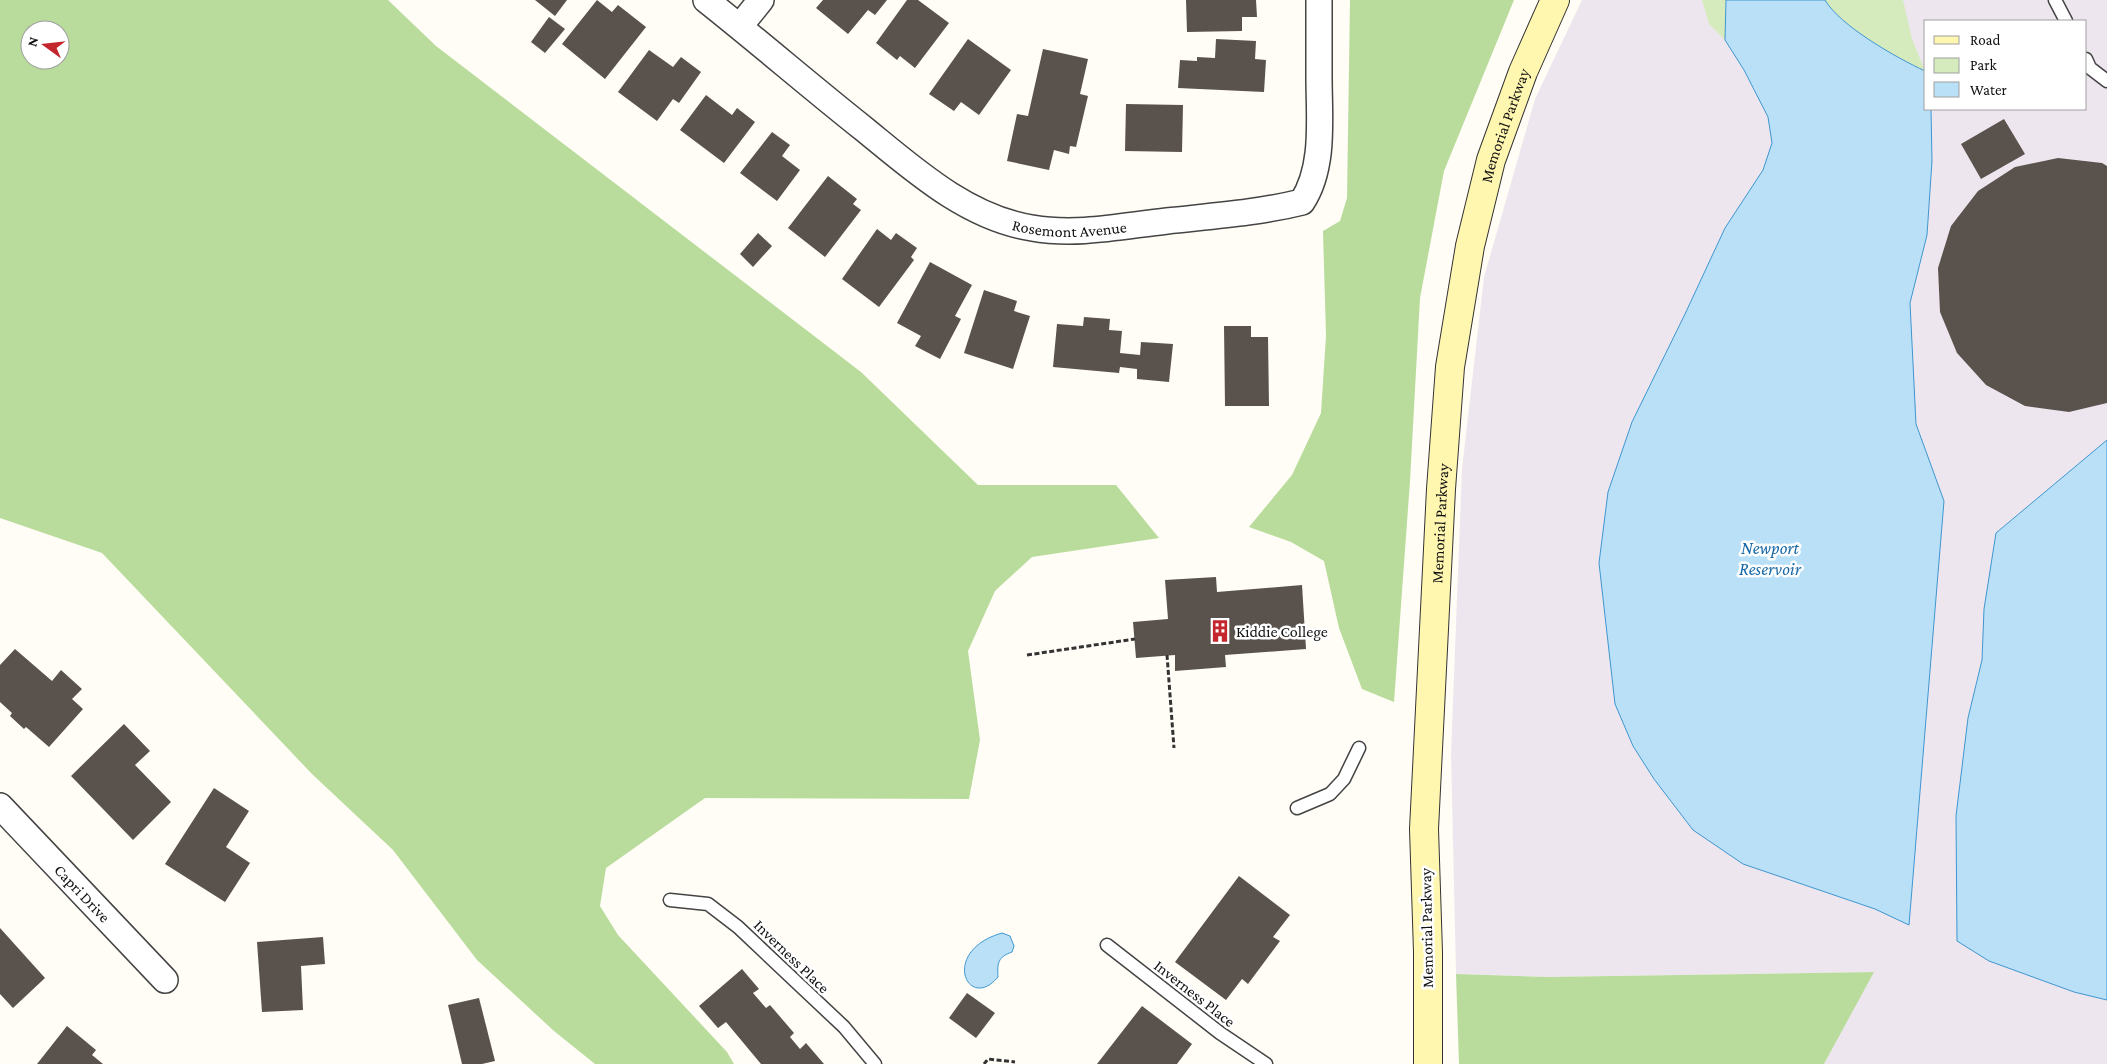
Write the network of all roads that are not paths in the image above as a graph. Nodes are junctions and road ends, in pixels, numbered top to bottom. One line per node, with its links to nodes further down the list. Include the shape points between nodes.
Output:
1 (706, 0): 7 (street, Rosemont Avenue)
2 (761, 0): 7 (street)
3 (1319, 0): 7 (street, Rosemont Avenue, via 1319,139 1315,170 1302,202 1095,230 1056,232 1009,222 947,193 816,92)
4 (1555, 0): 18 (main road, Memorial Parkway, via 1523,72 1491,160 1470,246 1450,367 1424,829)
5 (2055, 0): 6 (lane)
6 (2065, 20)
7 (740, 26)
8 (2087, 61): 9 (lane, via 2090,68)
9 (2107, 81)
10 (1359, 748): 12 (lane, via 1344,779 1330,794)
11 (0, 806): 15 (street, Capri Drive)
12 (1297, 808)
13 (670, 900): 16 (lane, Inverness Place, via 708,904 738,927 844,1027)
14 (1107, 945): 17 (lane, Inverness Place, via 1220,1033)
15 (165, 980)
16 (875, 1064)
17 (1266, 1064)
18 (1428, 1064)

